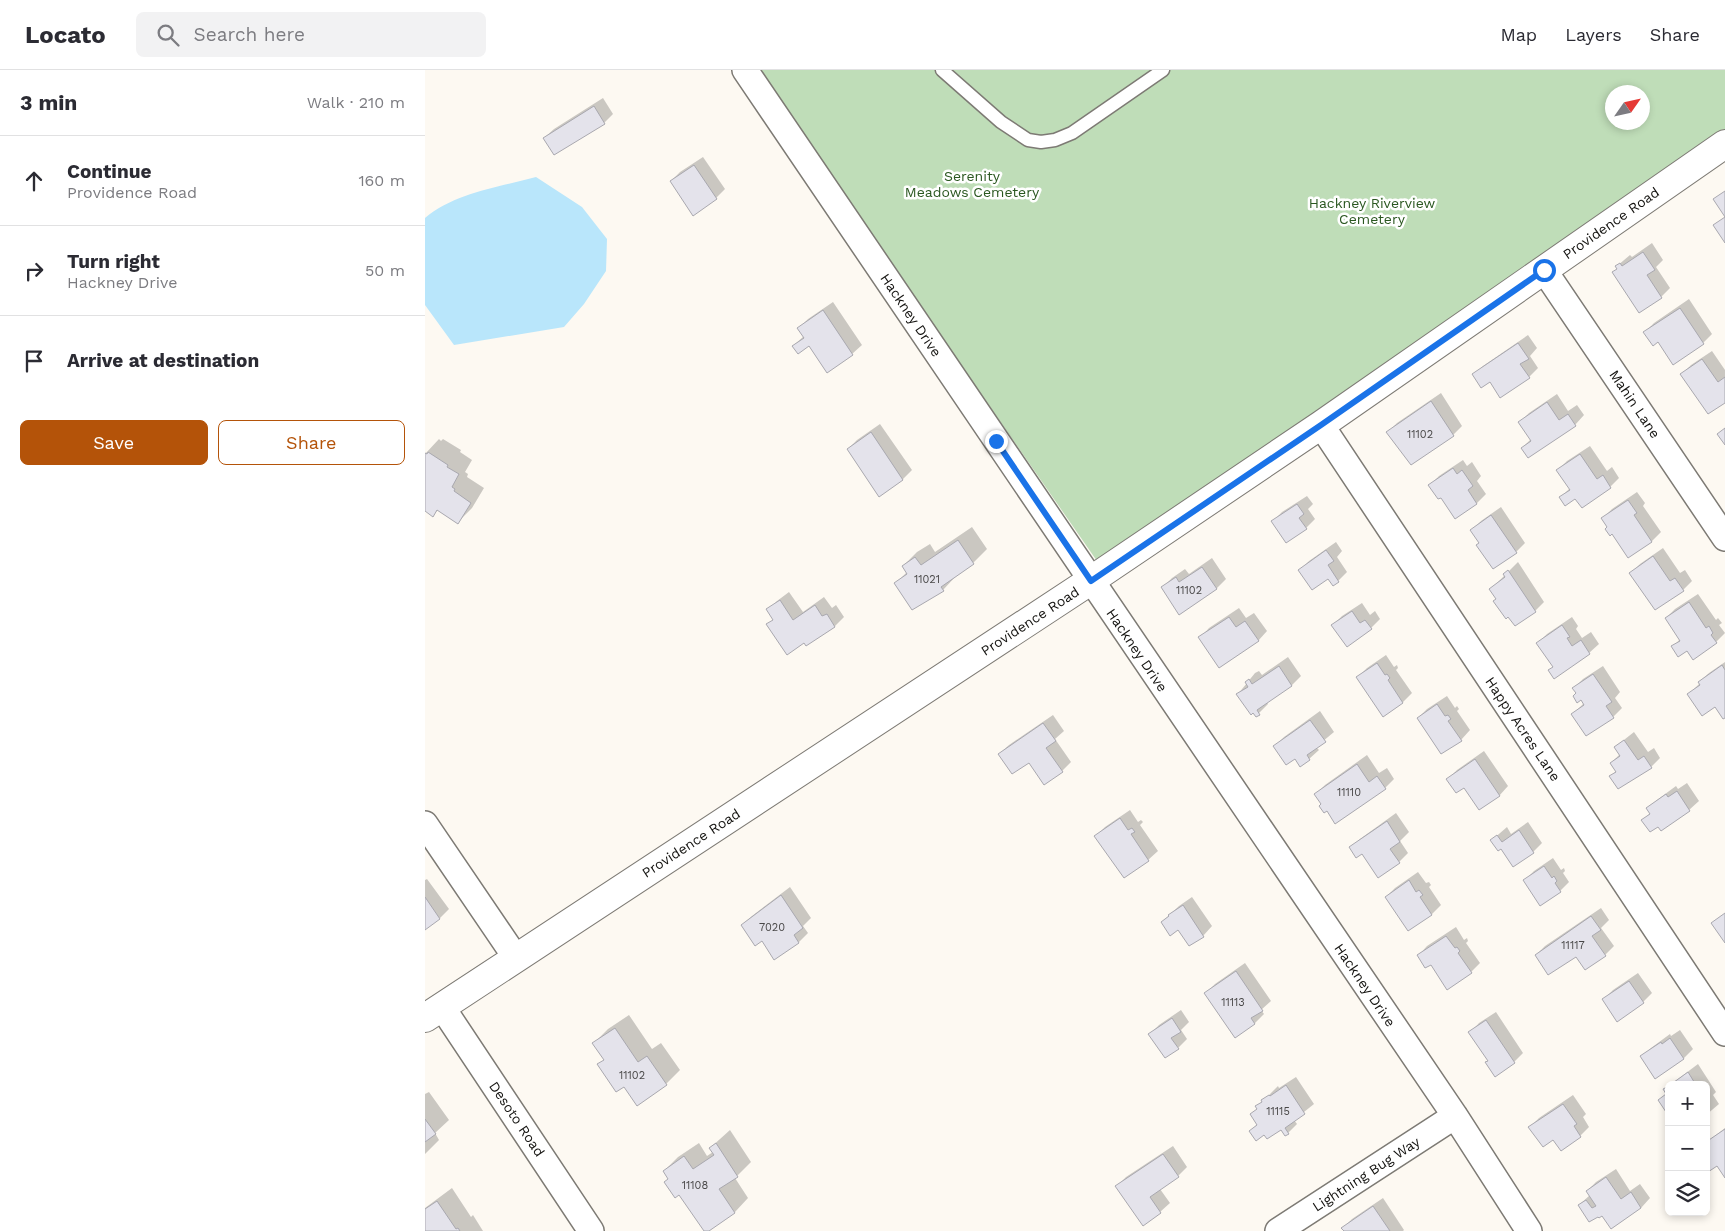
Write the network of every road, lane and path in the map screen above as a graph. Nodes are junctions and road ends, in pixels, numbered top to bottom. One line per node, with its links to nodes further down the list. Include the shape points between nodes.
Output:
1 (745, 70): 8 (street, Hackney Drive)
2 (942, 70): 3 (lane, via 1001,122 1028,140 1041,142 1072,133)
3 (1163, 70)
4 (1725, 144): 5 (street, Providence Road)
5 (1544, 270): 6 (street, Providence Road); 7 (street, Mahin Lane)
6 (1321, 425): 8 (street, Providence Road); 12 (street, Happy Acres Lane)
7 (1725, 538)
8 (1091, 581): 10 (street, Providence Road); 13 (street, Hackney Drive)
9 (425, 824): 10 (street)
10 (516, 958): 11 (street, Providence Road)
11 (433, 1012): 14 (street, Desoto Road)
12 (1725, 1033)
13 (1455, 1116): 15 (street, Lightning Bug Way); 16 (street, Hackney Drive)
14 (591, 1231)
15 (1278, 1231)
16 (1529, 1231)

